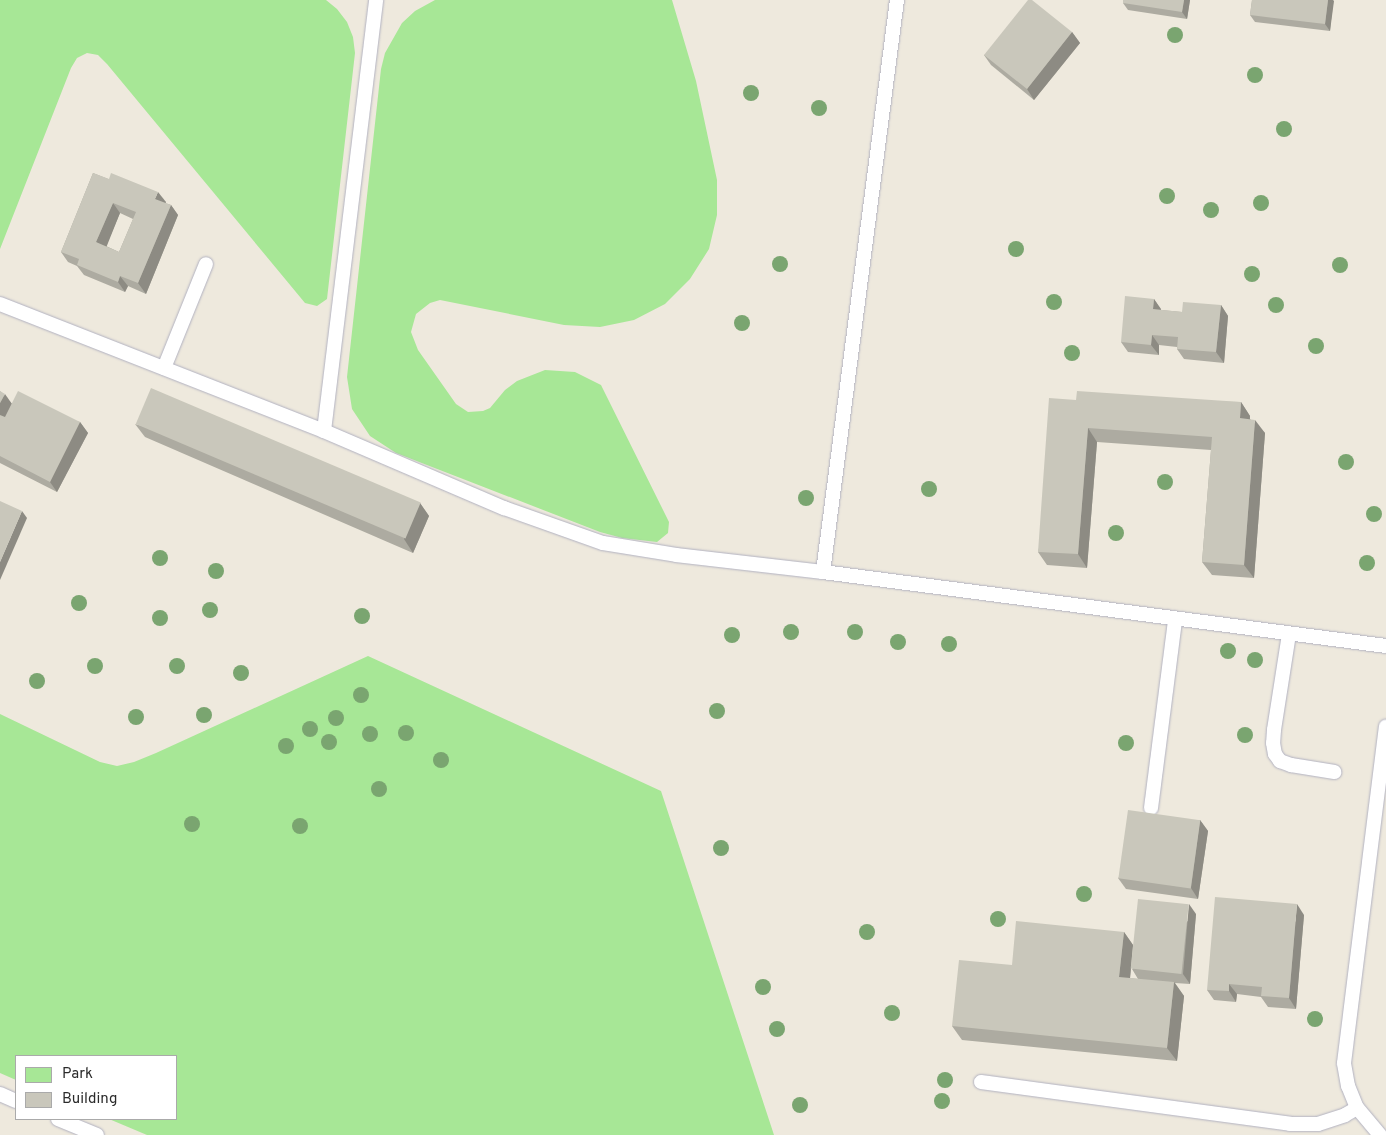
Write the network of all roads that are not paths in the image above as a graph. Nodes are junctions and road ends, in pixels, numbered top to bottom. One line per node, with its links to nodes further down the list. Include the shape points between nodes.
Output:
1 (376, 0): 6 (lane)
2 (897, 0): 7 (lane)
3 (206, 264): 5 (lane)
4 (0, 304): 5 (lane)
5 (164, 368): 6 (lane)
6 (324, 431): 7 (lane, via 504,508 603,543 642,551)
7 (823, 572): 8 (lane)
8 (1175, 620): 9 (lane); 13 (lane)
9 (1289, 634): 10 (lane); 12 (lane, via 1274,730 1275,754 1280,761 1291,765)
10 (1386, 646)
11 (1386, 727): 17 (lane, via 1345,1039 1348,1086)
12 (1334, 772)
13 (1151, 808)
14 (981, 1082): 17 (lane, via 1290,1124 1318,1124)
15 (0, 1094): 16 (lane)
16 (15, 1101)
17 (1357, 1108): 20 (lane)
18 (60, 1120): 19 (lane)
19 (97, 1135)
20 (1380, 1135)

